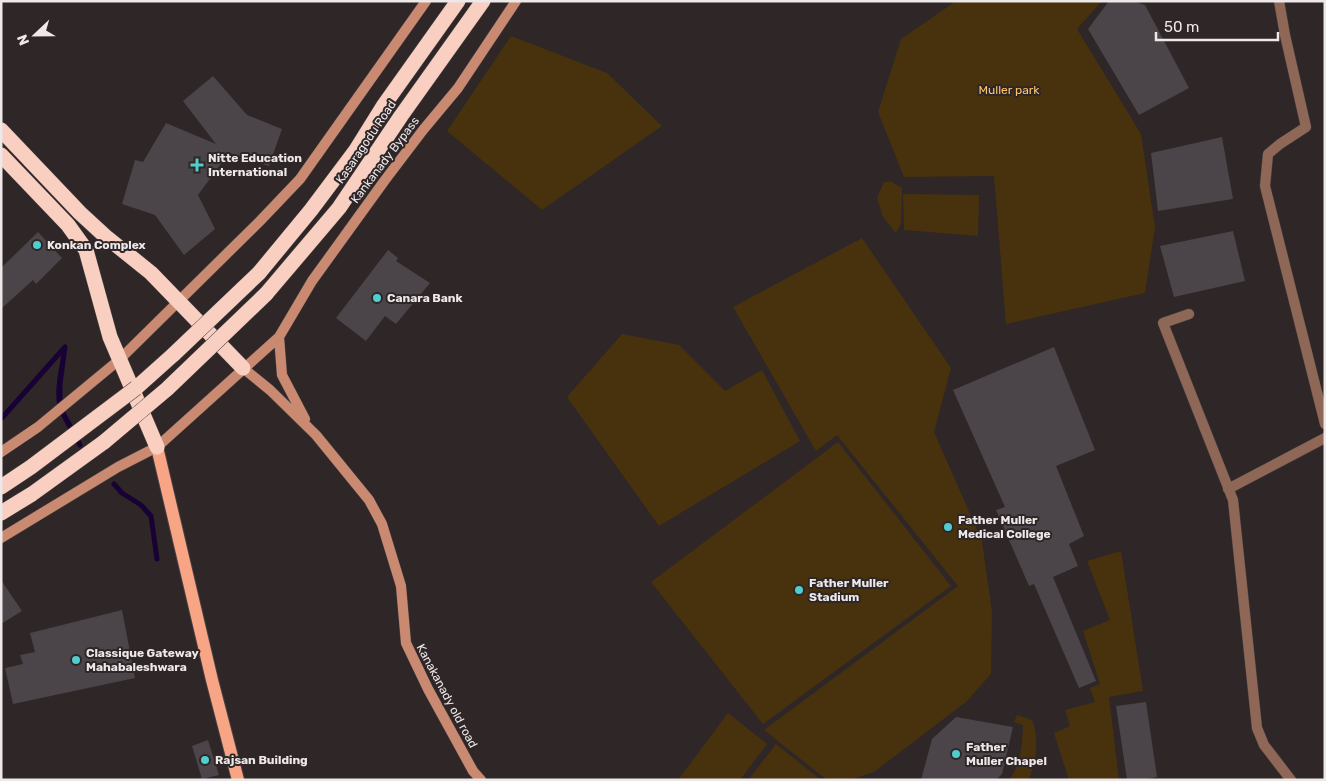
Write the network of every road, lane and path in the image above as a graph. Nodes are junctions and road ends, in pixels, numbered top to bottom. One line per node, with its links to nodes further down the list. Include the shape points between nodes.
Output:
1 (426, 1): 8 (street, via 300,178)
2 (458, 1): 18 (highway, Kasaragodu Road, bridge, via 356,150 312,210 259,273 136,388)
3 (483, 1): 20 (highway, Kasaragodu Road, bridge, via 339,208 266,294 167,389 104,442)
4 (516, 1): 10 (street, Kankanady Bypass, via 458,88 385,180 312,281)
5 (1279, 1): 13 (street, via 1306,127 1268,154 1265,186)
6 (1, 130): 8 (highway, via 80,213 151,273)
7 (1, 155): 11 (highway, via 68,225 86,250)
8 (177, 302): 11 (street); 12 (highway)
9 (1189, 314): 19 (street, via 1163,323)
10 (280, 337): 12 (street); 14 (street, via 282,376)
11 (119, 360): 16 (highway); 17 (street, via 38,427)
12 (243, 368): 14 (street); 16 (street)
13 (1325, 424)
14 (316, 434): 23 (street, Kanakanady old road, via 370,500 382,524 401,586 406,643 428,690)
15 (1325, 438): 19 (street)
16 (157, 447): 21 (street); 22 (main road)
17 (1, 452)
18 (1, 487)
19 (1228, 489): 24 (street, via 1233,500 1257,728 1264,745)
20 (1, 513)
21 (1, 538)
22 (238, 780)
23 (481, 780)
24 (1290, 780)

